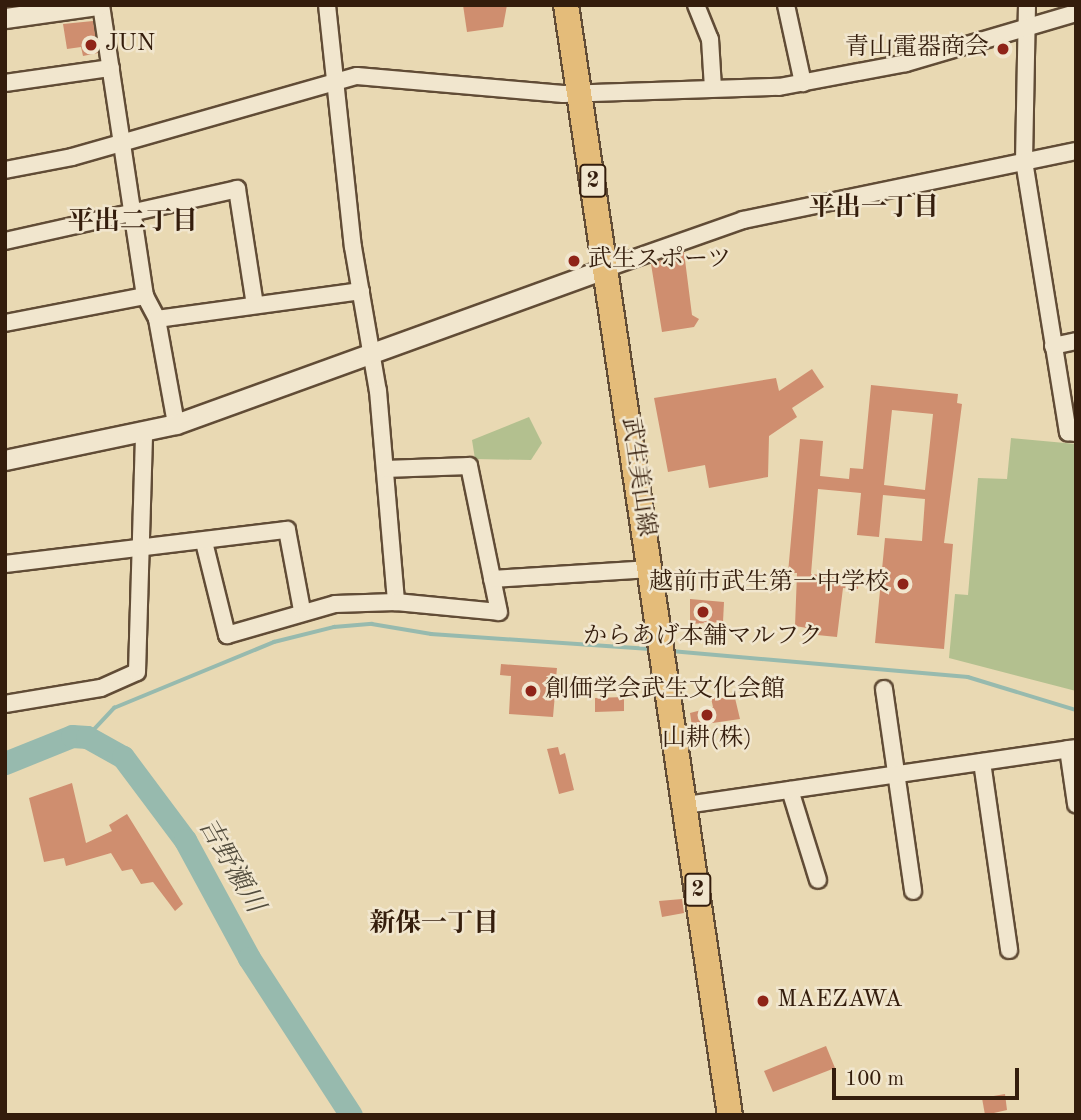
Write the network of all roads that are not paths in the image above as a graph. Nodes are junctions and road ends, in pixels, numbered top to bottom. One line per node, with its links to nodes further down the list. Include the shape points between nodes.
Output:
1 (99, 5): 8 (street); 10 (street)
2 (327, 5): 11 (street)
3 (566, 5): 15 (main road, 武生美山線 / 2)
4 (696, 5): 14 (street, via 710,39)
5 (786, 5): 13 (street)
6 (1027, 5): 9 (street)
7 (1076, 13): 9 (street)
8 (5, 18)
9 (1026, 25): 13 (street, via 906,62); 18 (street)
10 (111, 68): 12 (street); 16 (street)
11 (338, 81): 15 (street, via 363,75); 16 (street); 23 (street)
12 (5, 83)
13 (803, 83): 14 (street)
14 (713, 88): 15 (street)
15 (579, 94): 22 (main road, 武生美山線 / 2)
16 (122, 143): 19 (street); 20 (street)
17 (1076, 150): 18 (street)
18 (1024, 161): 22 (street, via 743,220); 29 (street)
19 (5, 170)
20 (132, 216): 21 (street); 24 (street); 25 (street, via 237,189)
21 (5, 241)
22 (607, 268): 30 (street); 39 (main road, 武生美山線 / 2)
23 (361, 291): 25 (street); 30 (street)
24 (145, 296): 26 (street); 27 (street)
25 (255, 305): 26 (street)
26 (158, 319): 31 (street)
27 (5, 323)
28 (1076, 341): 29 (street)
29 (1053, 346): 33 (street, via 1068,432)
30 (373, 353): 31 (street); 35 (street)
31 (176, 424): 32 (street)
32 (144, 432): 34 (street); 37 (street)
33 (1076, 433)
34 (5, 460)
35 (385, 469): 40 (street, via 469,466); 41 (street)
36 (204, 542): 37 (street); 42 (street, via 287,530); 42 (street, via 228,635)
37 (141, 551): 38 (street); 44 (street, via 137,672 101,688)
38 (5, 565)
39 (651, 569): 40 (street); 50 (main road, 武生美山線 / 2)
40 (492, 579): 41 (street, via 499,612)
41 (396, 602): 42 (street)
42 (302, 610)
43 (884, 689): 47 (street)
44 (5, 704)
45 (1072, 749): 46 (street); 49 (street)
46 (982, 762): 47 (street); 53 (street)
47 (896, 774): 48 (street); 52 (street)
48 (790, 790): 50 (street); 51 (street)
49 (1076, 804)
50 (686, 805): 54 (main road, 武生美山線 / 2)
51 (818, 880)
52 (913, 891)
53 (1009, 950)
54 (730, 1115)

